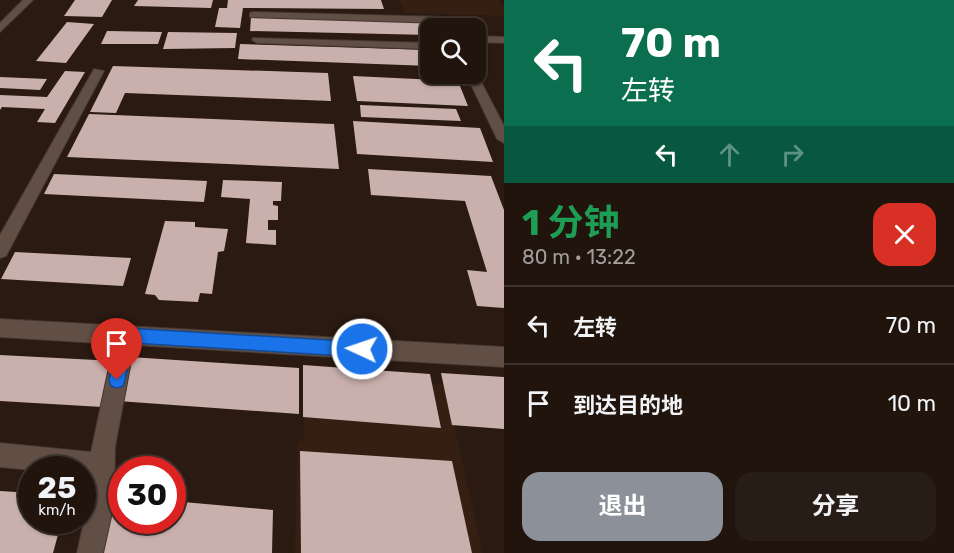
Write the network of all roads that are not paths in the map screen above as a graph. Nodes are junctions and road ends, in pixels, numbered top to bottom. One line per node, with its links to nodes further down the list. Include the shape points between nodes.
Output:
1 (28, 0): 4 (street)
2 (253, 15): 3 (street)
3 (420, 19)
4 (0, 29)
5 (486, 39): 7 (street)
6 (257, 40): 8 (street)
7 (504, 40)
8 (420, 46)
9 (98, 71): 12 (street)
10 (477, 84): 11 (street)
11 (504, 139)
12 (0, 251)
13 (0, 328): 14 (street)
14 (126, 335): 15 (street); 17 (street)
15 (504, 357)
16 (0, 455): 17 (street)
17 (102, 465): 18 (street, via 101,503)
18 (90, 553)

